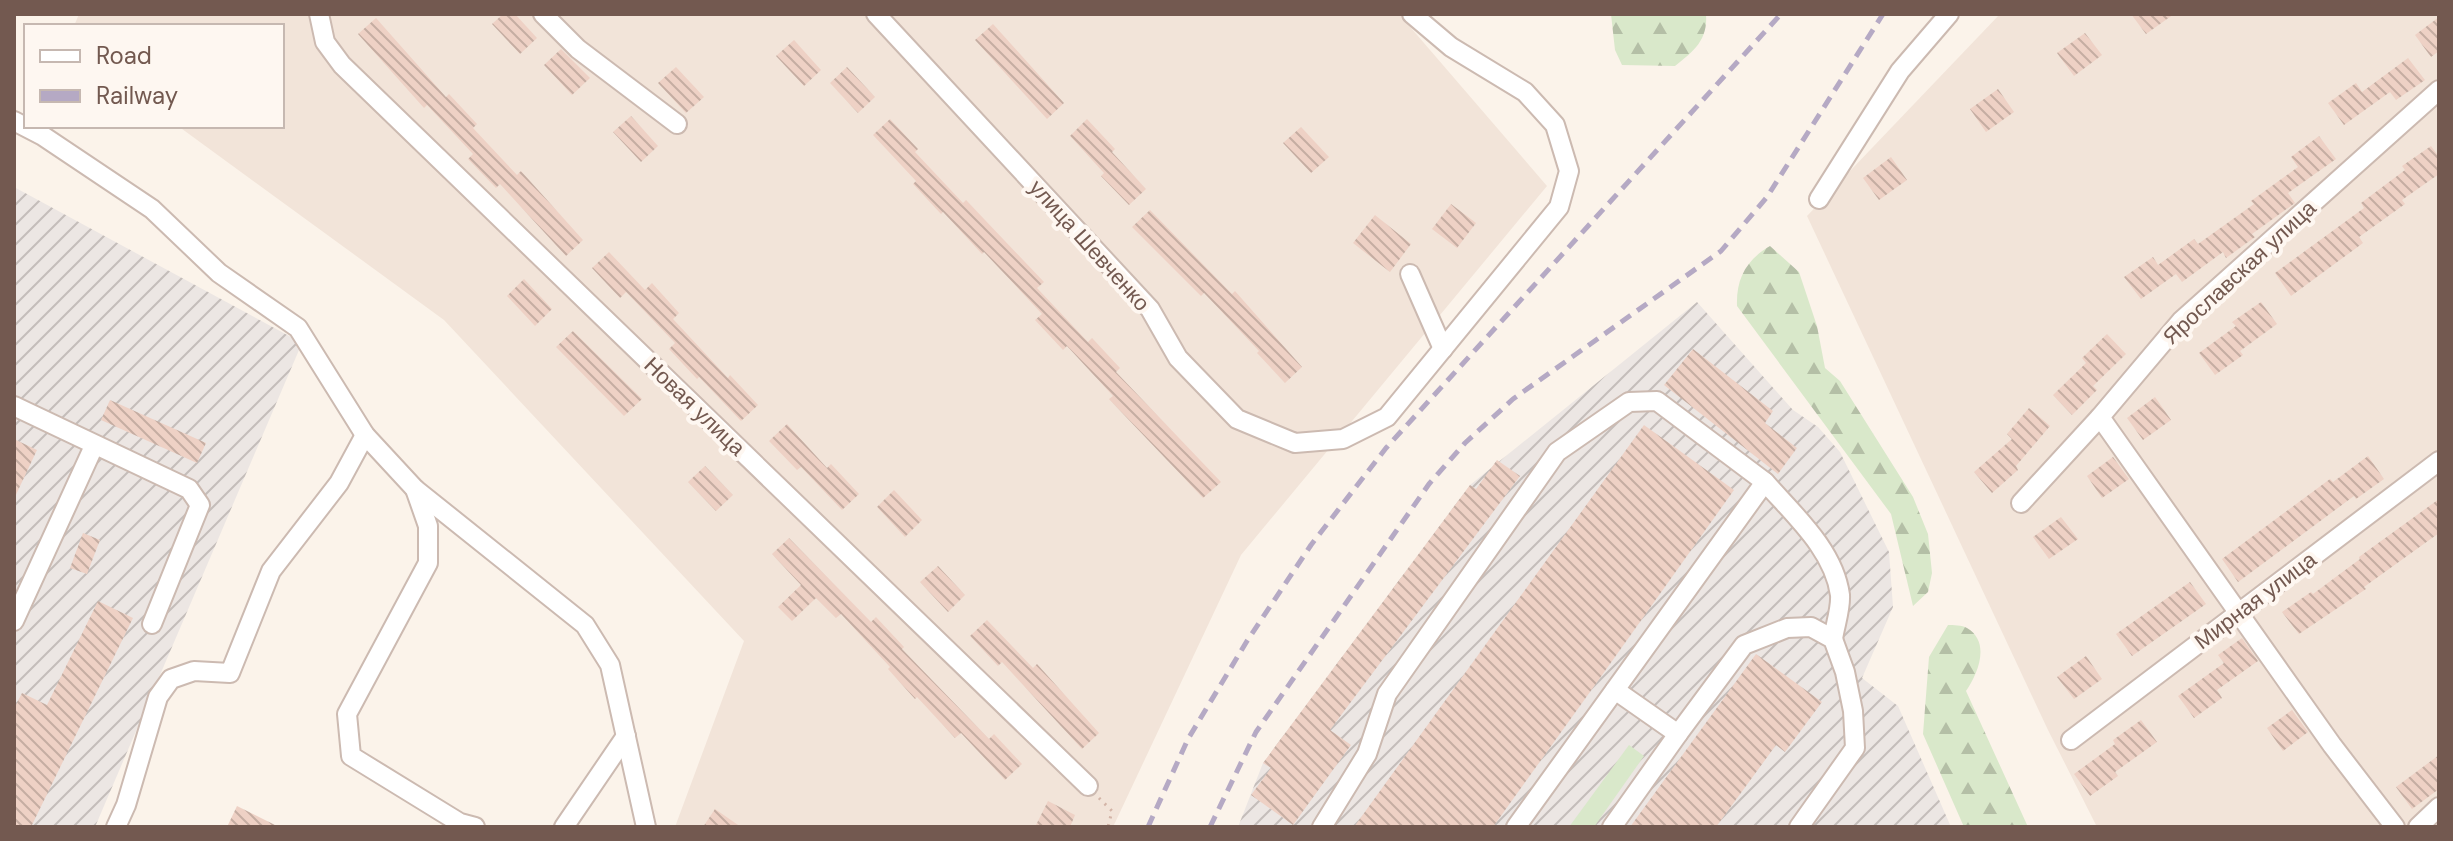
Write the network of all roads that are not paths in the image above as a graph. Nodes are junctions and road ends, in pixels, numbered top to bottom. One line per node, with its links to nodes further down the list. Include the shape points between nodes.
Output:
1 (319, 14): 28 (street, Новая улица, via 325,42 342,65)
2 (543, 14): 7 (street, via 578,49)
3 (876, 14): 11 (street, улица Шевченко, via 1150,309 1178,358 1237,419 1295,443 1343,439 1387,417)
4 (1412, 14): 11 (street, улица Шевченко, via 1451,47 1525,92 1555,125 1569,171 1559,207)
5 (1949, 14): 9 (street, via 1900,71)
6 (2439, 90): 13 (street, Ярославская улица, via 2181,321)
7 (677, 124)
8 (28, 128): 14 (street, via 152,209 219,273 298,328)
9 (1819, 199)
10 (1410, 274): 11 (street)
11 (1443, 349)
12 (14, 406): 15 (street)
13 (2100, 417): 19 (street, Ярославская улица); 20 (street)
14 (365, 435): 18 (street); 30 (street, via 339,483 271,571 230,673 194,671 171,679 158,697)
15 (94, 446): 21 (street); 22 (street, via 189,489 200,505)
16 (2439, 461): 20 (street, Мирная улица)
17 (1765, 482): 23 (street, via 1815,538 1834,573 1840,598); 24 (street); 34 (street, via 1657,401 1629,402 1557,452 1387,694 1367,754)
18 (415, 489): 26 (street, via 585,625 610,665); 31 (street, via 428,526 428,563 347,714 351,756)
19 (2021, 503)
20 (2240, 612): 27 (street, Мирная улица); 38 (street)
21 (14, 621)
22 (152, 624)
23 (1833, 639): 25 (street, via 1811,627 1787,628 1744,645); 37 (street, via 1853,711 1855,748)
24 (1615, 690): 25 (street); 35 (street)
25 (1678, 734): 36 (street)
26 (626, 736): 32 (street); 33 (street)
27 (2071, 740)
28 (1088, 786)
29 (2439, 807): 39 (street)
30 (116, 827)
31 (475, 827)
32 (564, 827)
33 (646, 827)
34 (1322, 827)
35 (1516, 827)
36 (1612, 827)
37 (1799, 827)
38 (2395, 827)
39 (2418, 827)

